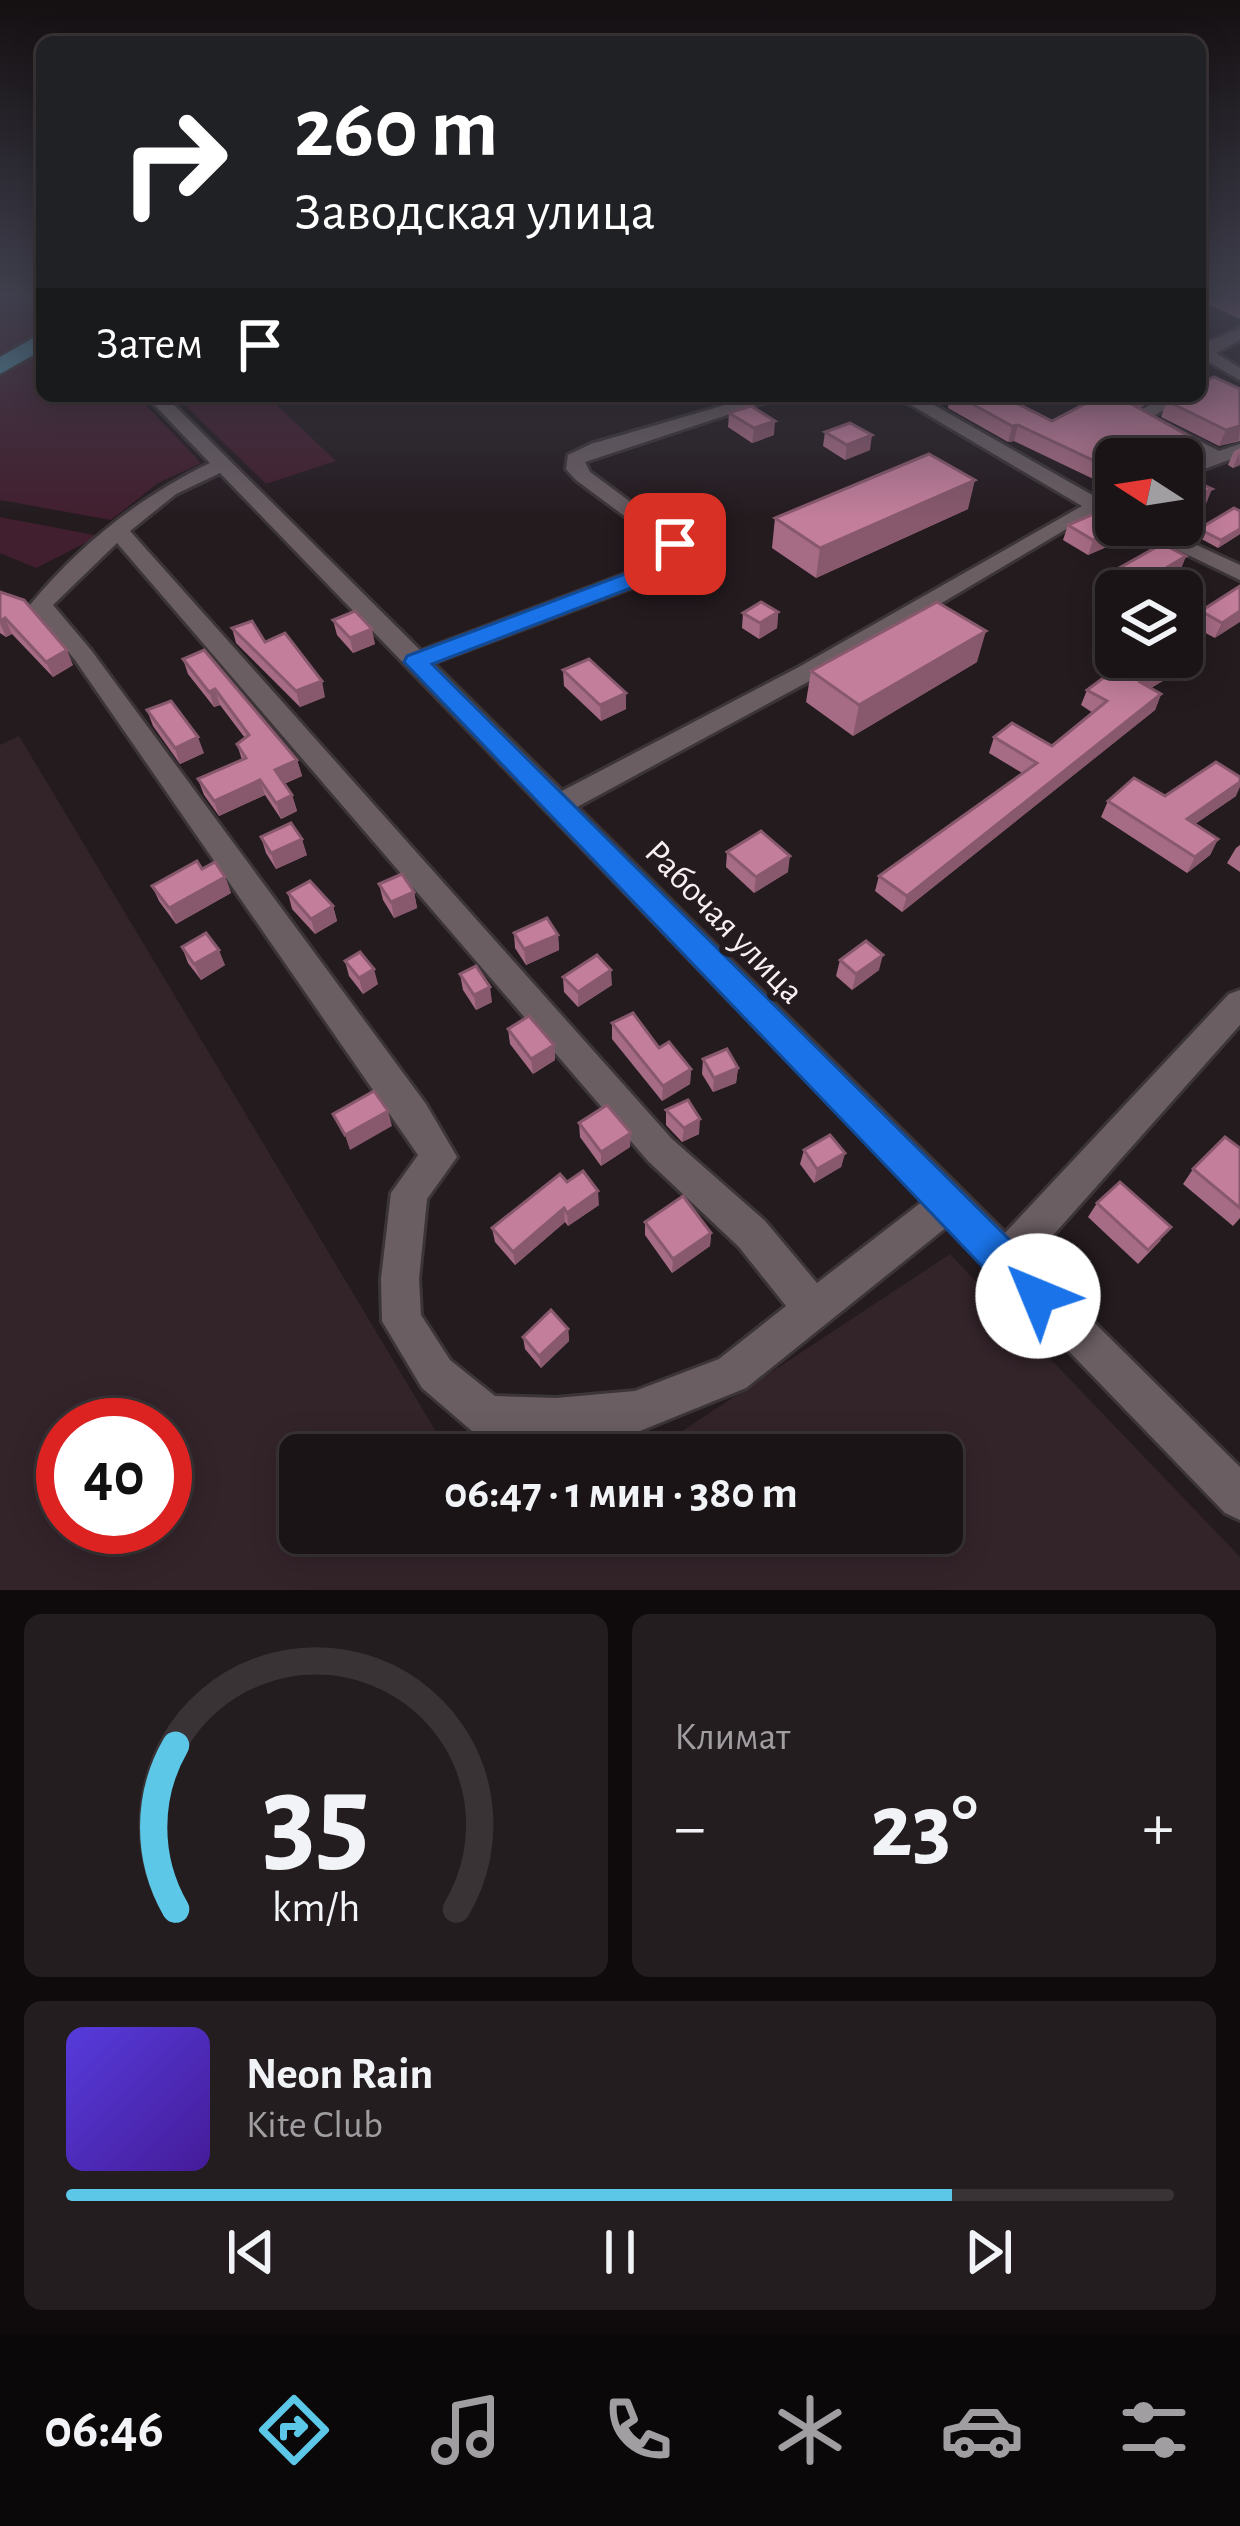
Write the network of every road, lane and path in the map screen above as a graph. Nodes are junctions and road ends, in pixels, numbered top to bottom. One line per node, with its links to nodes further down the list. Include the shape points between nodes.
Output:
1 (161, 402): 8 (street, Рабочая улица)
2 (755, 402): 14 (street, via 575,459 583,476 675,544 636,578)
3 (916, 402): 9 (street)
4 (1167, 402): 6 (street, via 1138,417)
5 (1240, 450): 6 (street)
6 (1215, 458): 7 (street)
7 (1203, 463)
8 (224, 464): 11 (street, via 169,490); 14 (street, Рабочая улица)
9 (1095, 500)
10 (1095, 511): 15 (street)
11 (119, 532): 19 (street, via 660,1150 752,1234); 19 (street, via 41,605 439,1157 410,1193 400,1279 401,1321 436,1374 487,1416 635,1412 732,1374)
12 (1182, 546): 13 (street)
13 (1240, 573)
14 (416, 662): 15 (street, Рабочая улица)
15 (556, 806): 17 (street, Рабочая улица)
16 (1240, 1003): 18 (street)
17 (946, 1205): 18 (street, Рабочая улица); 19 (street)
18 (1004, 1262): 20 (street, Рабочая улица)
19 (813, 1309)
20 (1240, 1498)

